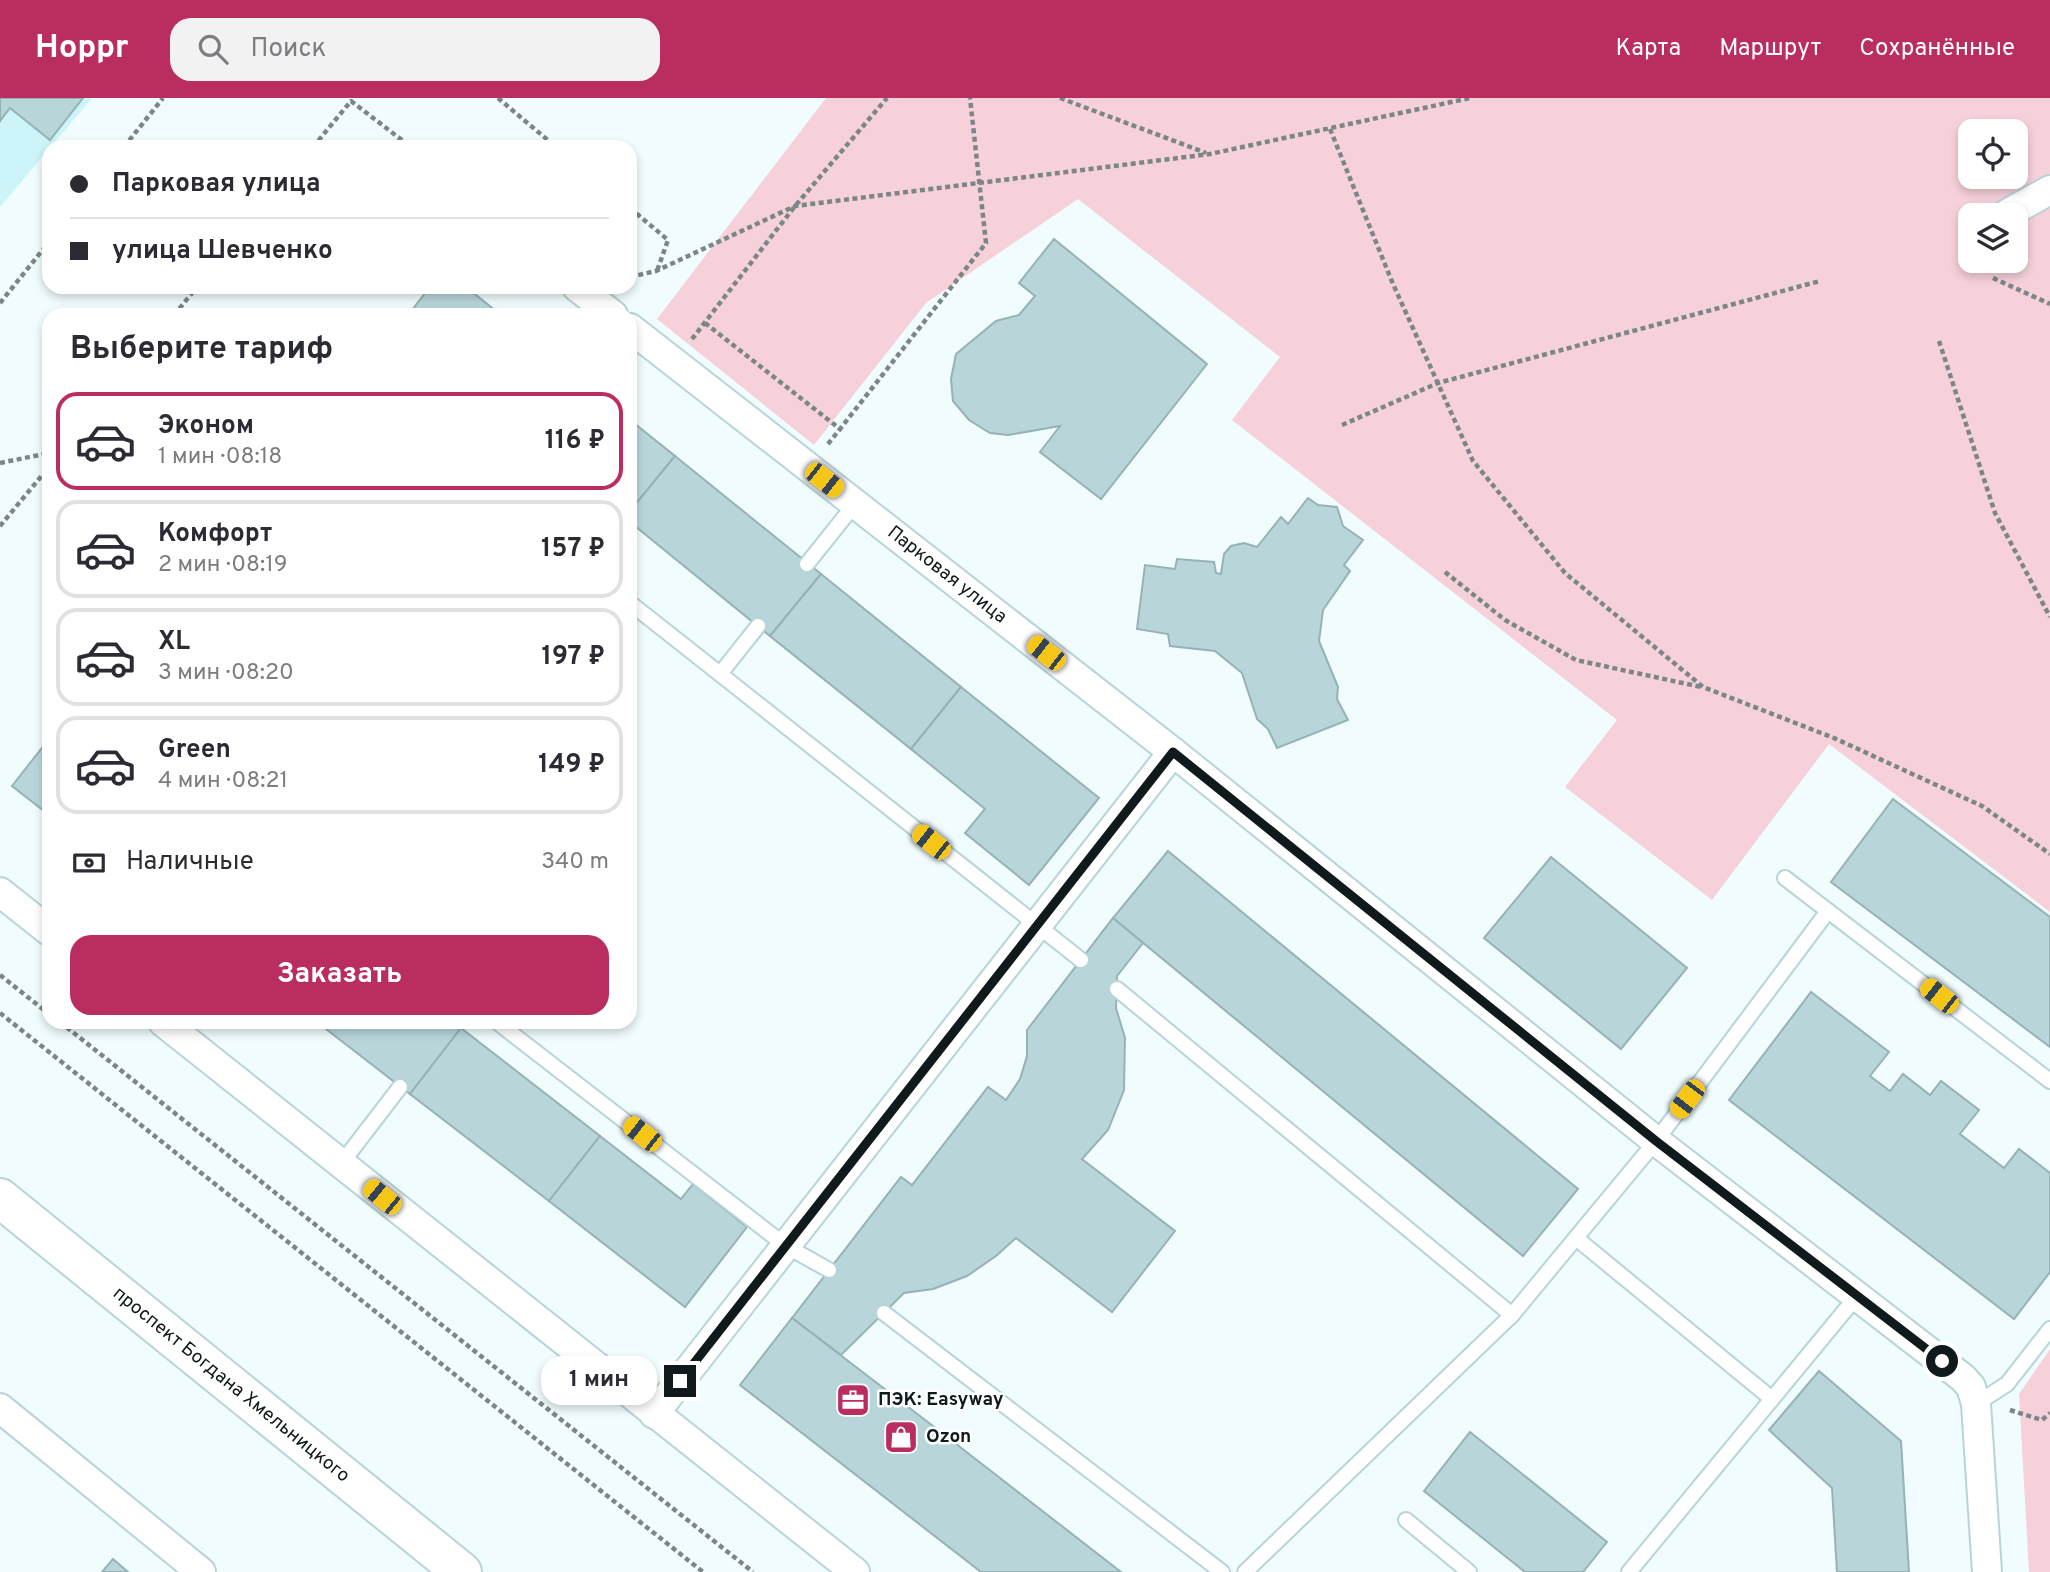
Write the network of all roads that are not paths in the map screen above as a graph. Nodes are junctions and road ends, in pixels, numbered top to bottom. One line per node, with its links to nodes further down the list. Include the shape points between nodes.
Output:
1 (2050, 190): 2 (street)
2 (2027, 203)
3 (586, 294): 4 (street)
4 (604, 308)
5 (637, 334): 6 (street, Парковая улица)
6 (855, 504): 7 (lane); 11 (street, Парковая улица)
7 (807, 564)
8 (637, 609): 10 (lane)
9 (758, 626): 10 (lane)
10 (719, 674): 16 (lane)
11 (1173, 752): 16 (street); 23 (street, Парковая улица)
12 (1785, 878): 14 (lane)
13 (0, 892): 15 (street)
14 (1828, 911): 21 (lane); 23 (lane)
15 (42, 925)
16 (1037, 926): 17 (lane); 27 (street)
17 (1081, 960)
18 (1116, 989): 31 (lane)
19 (172, 1029): 24 (street)
20 (506, 1029): 27 (lane)
21 (2050, 1081)
22 (401, 1087): 24 (lane)
23 (1656, 1141): 26 (lane); 29 (street, Парковая улица)
24 (341, 1164): 36 (street)
25 (0, 1198): 39 (main road, проспект Богдана Хмельницкого)
26 (1576, 1238): 31 (lane); 33 (lane)
27 (786, 1246): 28 (lane); 36 (street)
28 (829, 1270)
29 (1857, 1296): 33 (lane); 34 (street, Парковая улица, via 1963,1378)
30 (884, 1313): 41 (lane)
31 (1512, 1315): 42 (lane)
32 (2050, 1329): 34 (lane, via 2007,1384)
33 (1772, 1399): 44 (lane)
34 (1976, 1404): 45 (street, Парковая улица)
35 (0, 1408): 38 (street)
36 (654, 1415): 40 (street)
37 (1406, 1520): 43 (lane)
38 (201, 1572)
39 (461, 1572)
40 (855, 1572)
41 (1222, 1572)
42 (1245, 1572)
43 (1469, 1572)
44 (1629, 1572)
45 (1987, 1572)

